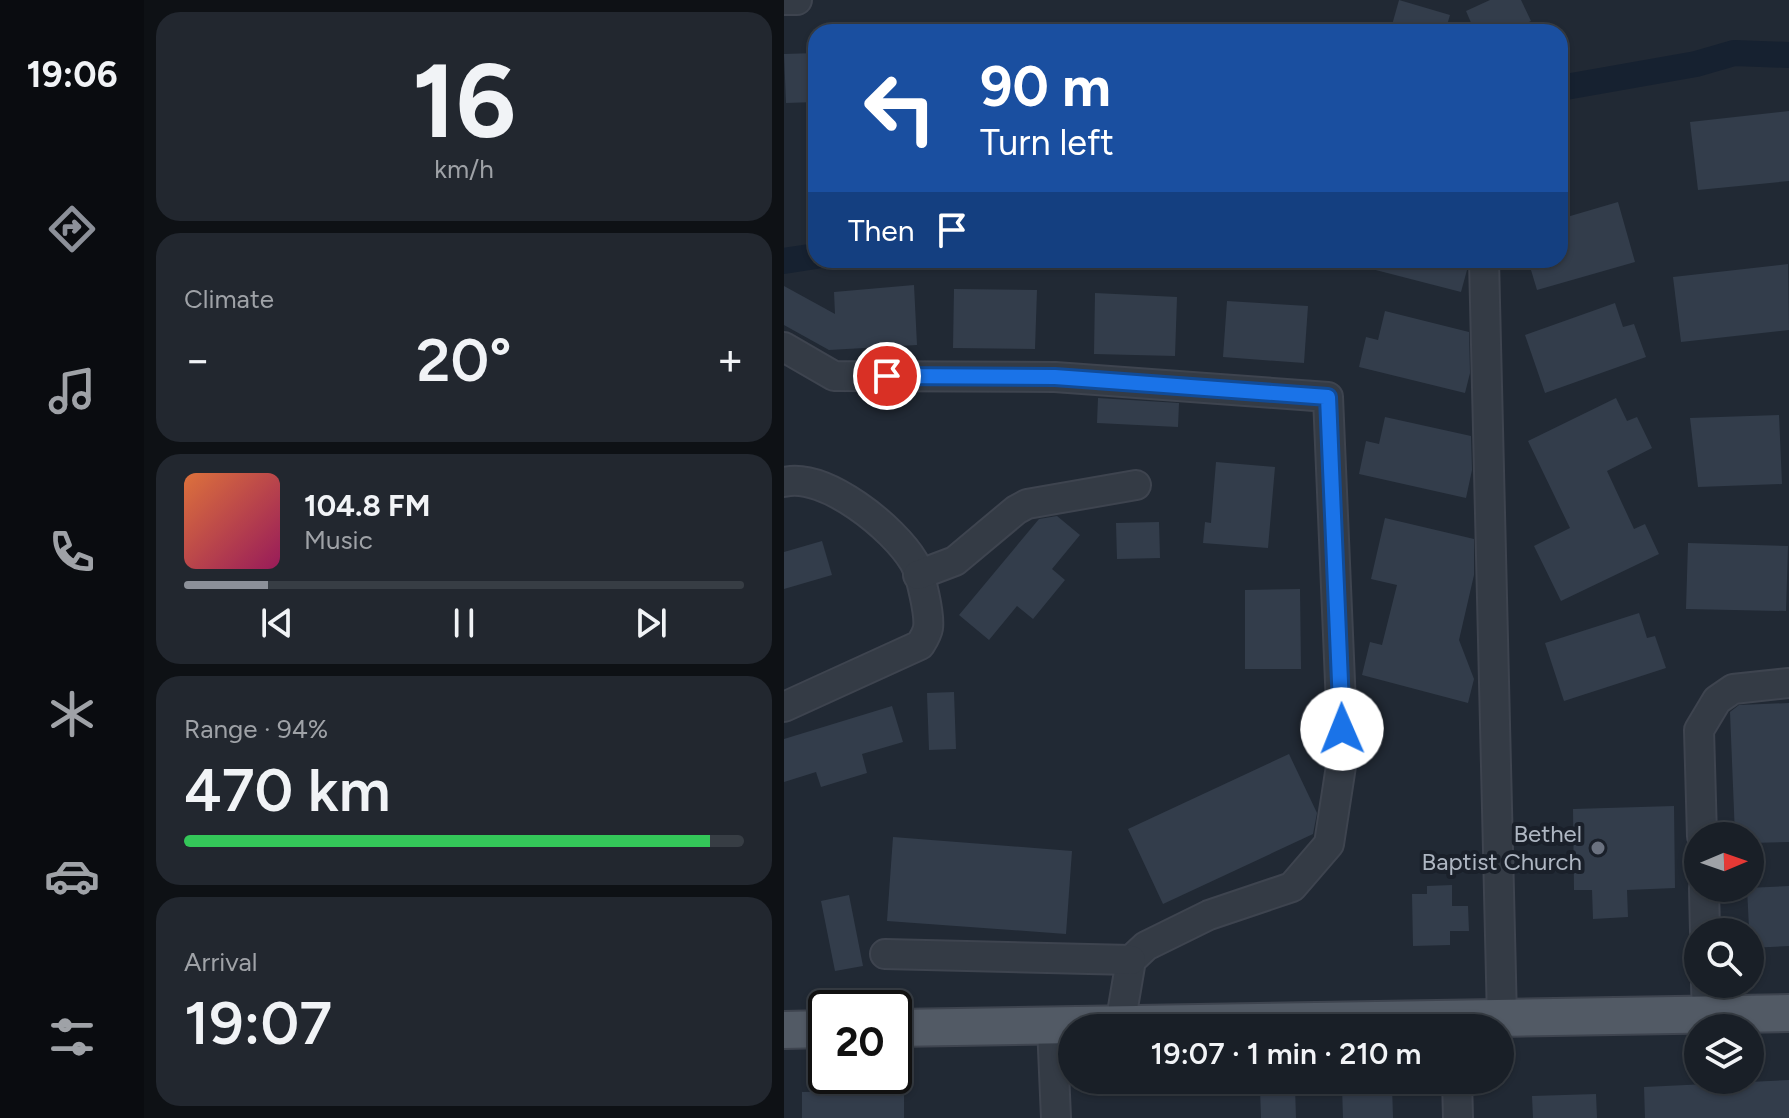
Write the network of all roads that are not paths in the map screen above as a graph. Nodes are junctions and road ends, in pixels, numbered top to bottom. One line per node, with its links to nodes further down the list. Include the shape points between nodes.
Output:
1 (784, 0): 2 (street)
2 (797, 0)
3 (1484, 268): 16 (street)
4 (784, 347): 12 (street, via 834,376 1055,377 1328,397 1343,753 1329,844 1292,887 1209,915 1146,946)
5 (784, 482): 7 (street, via 818,484 878,521 915,564)
6 (1136, 485): 7 (street, via 1027,504 955,561)
7 (918, 575): 9 (street, via 928,630 920,645)
8 (1789, 683): 10 (street, via 1733,689 1706,717 1699,730)
9 (784, 707)
10 (1702, 822)
11 (885, 954): 12 (street)
12 (1131, 960): 15 (street)
13 (1707, 999): 14 (main road); 17 (main road)
14 (1789, 1013)
15 (1122, 1014)
16 (1502, 1014)
17 (1514, 1018)
18 (1052, 1026): 19 (main road); 20 (main road); 24 (street)
19 (1058, 1026)
20 (912, 1028)
21 (808, 1029): 22 (main road)
22 (784, 1030)
23 (1457, 1094): 25 (street)
24 (1056, 1118)
25 (1458, 1118)

